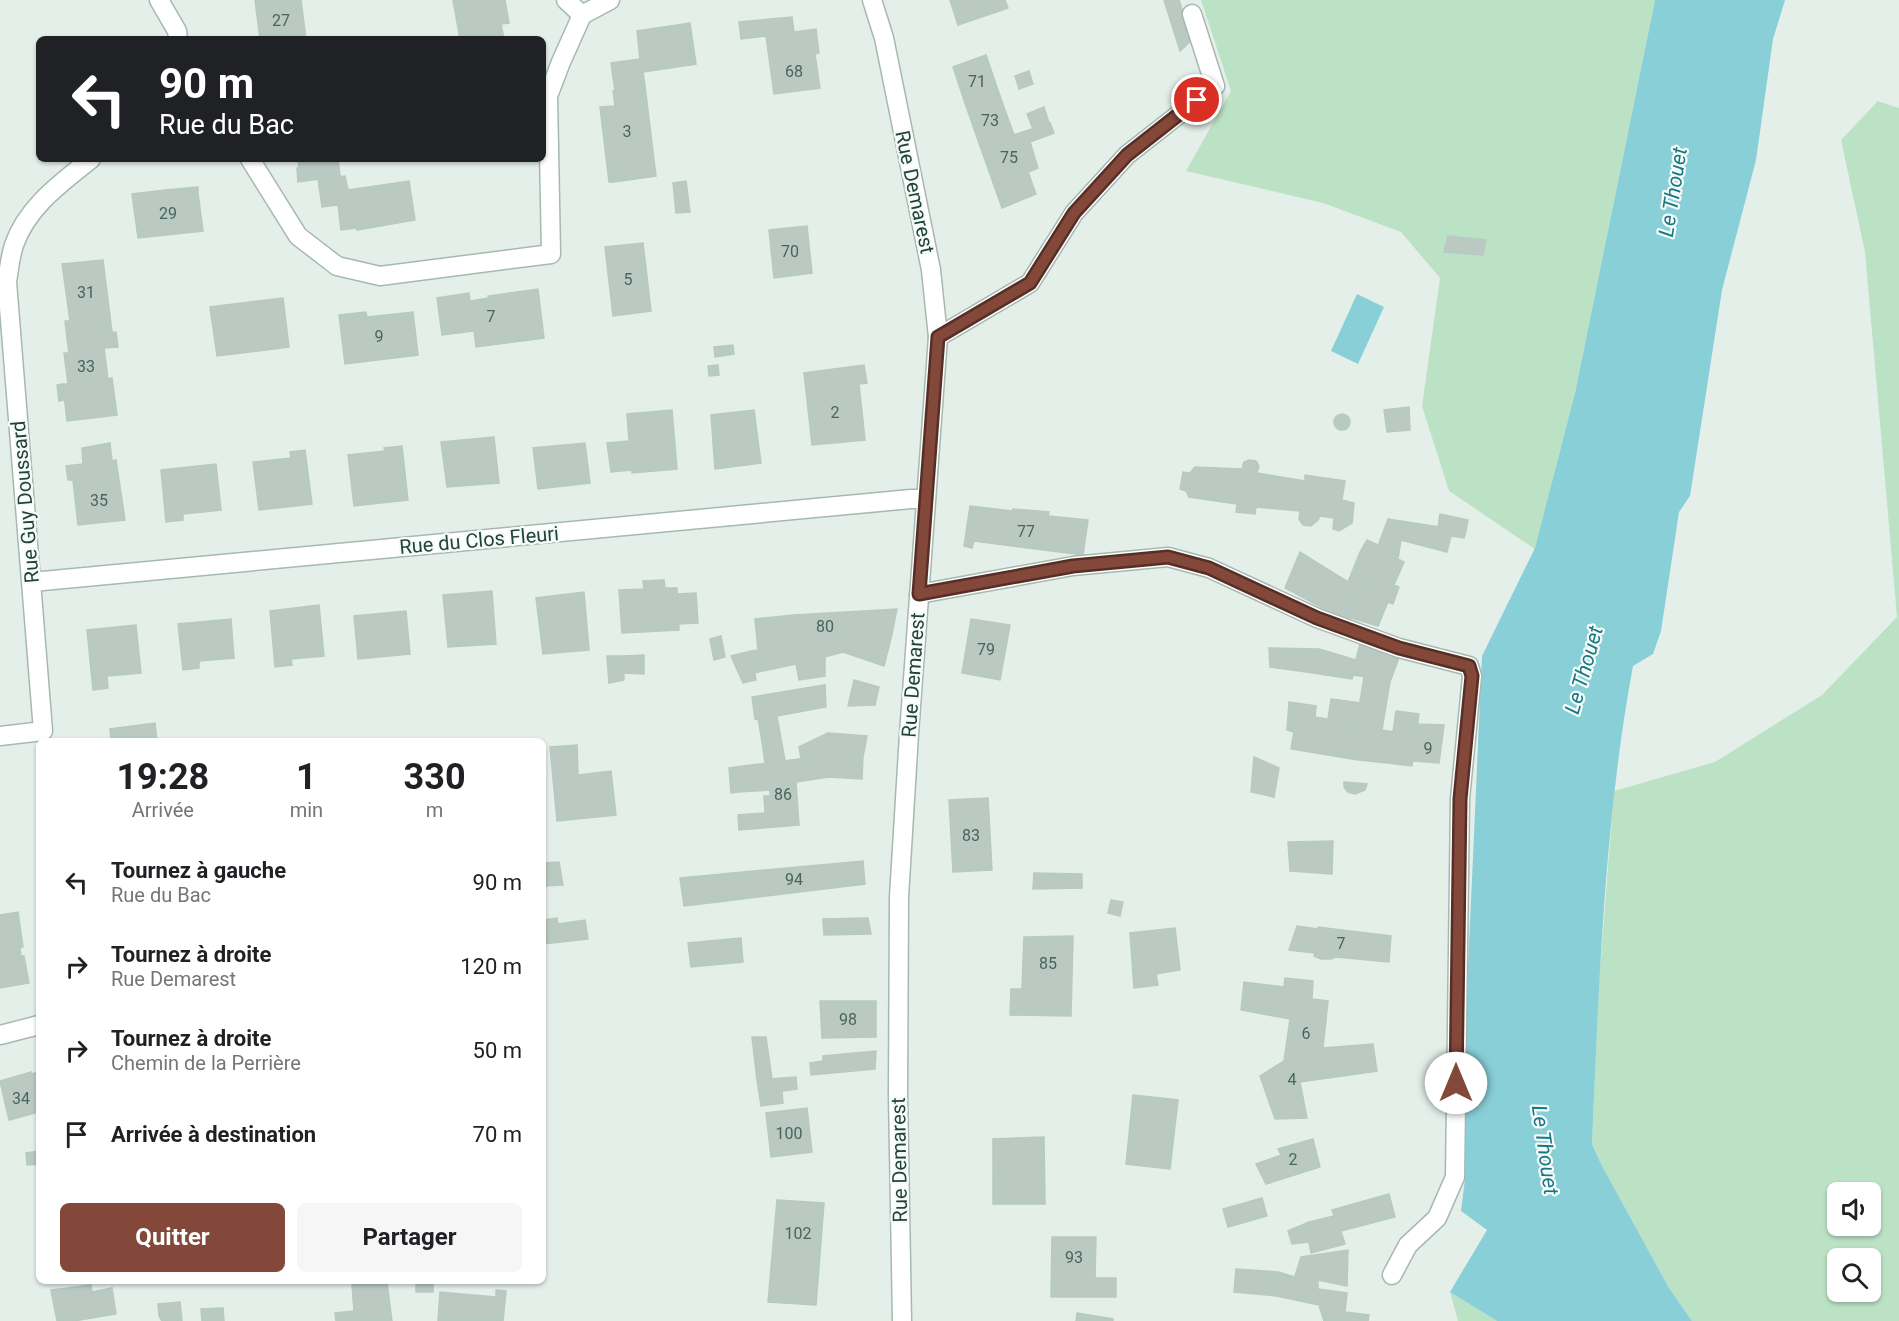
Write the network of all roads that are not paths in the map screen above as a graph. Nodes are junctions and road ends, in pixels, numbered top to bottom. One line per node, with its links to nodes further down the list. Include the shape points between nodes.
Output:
1 (159, 0): 7 (street)
2 (566, 0): 6 (street)
3 (610, 0): 6 (street)
4 (872, 0): 11 (street, Rue Demarest, via 884,38 931,270)
5 (1189, 7): 11 (street, via 1215,86 1127,155 1074,213 1030,283)
6 (582, 15): 9 (street, via 548,96 551,254 380,276 337,266 298,236)
7 (178, 36)
8 (87, 162): 10 (street, Rue Guy Doussard, via 48,194 29,217 14,245)
9 (252, 162)
10 (4, 321): 13 (street, Rue Guy Doussard)
11 (938, 337): 12 (street, Rue Demarest)
12 (926, 500): 13 (street, Rue du Clos Fleuri); 14 (street, Rue Demarest)
13 (32, 582): 16 (street, Rue Guy Doussard)
14 (919, 594): 19 (street, via 1073,566 1168,557 1209,568 1317,618 1399,648 1469,666 1472,676 1460,799 1455,1177 1437,1218 1408,1245); 20 (street, Rue Demarest, via 899,897)
15 (0, 736): 16 (street, Rue Guy Doussard)
16 (44, 736)
17 (36, 1025): 18 (street)
18 (0, 1035)
19 (1392, 1275)
20 (902, 1321)

